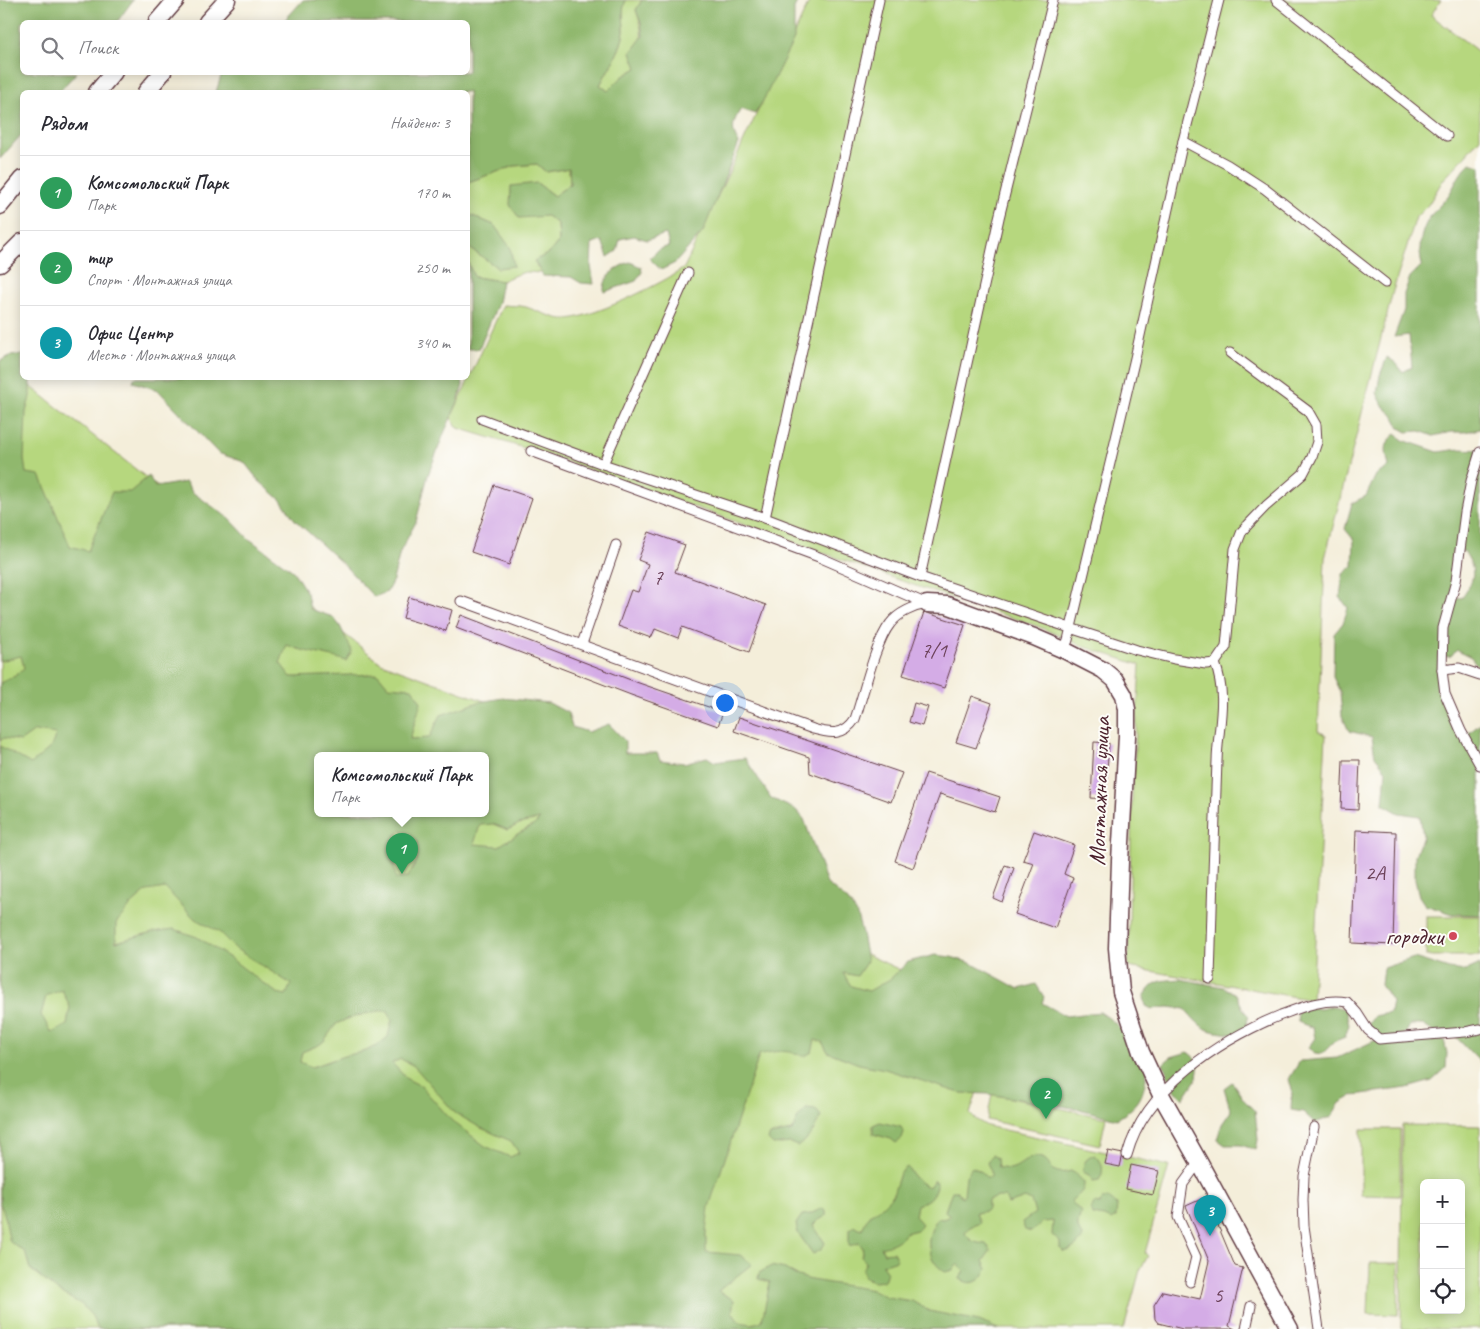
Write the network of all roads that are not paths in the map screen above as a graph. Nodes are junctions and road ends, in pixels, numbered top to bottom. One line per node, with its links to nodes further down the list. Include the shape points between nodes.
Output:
1 (176, 0): 7 (street)
2 (227, 0): 8 (street)
3 (879, 0): 26 (lane)
4 (1052, 0): 28 (lane, via 999,218)
5 (1219, 0): 14 (lane)
6 (1276, 0): 13 (lane)
7 (159, 20)
8 (209, 20)
9 (111, 75): 11 (street)
10 (160, 75): 12 (street)
11 (99, 90)
12 (148, 90)
13 (1447, 136)
14 (1183, 141): 20 (lane, via 1228,164 1265,189); 31 (lane)
15 (20, 181): 16 (street)
16 (0, 206)
17 (20, 244): 18 (street)
18 (0, 264)
19 (688, 273): 25 (lane)
20 (1385, 283)
21 (1230, 353): 34 (lane, via 1308,410 1316,425 1317,442 1303,474 1242,531 1235,549 1226,647)
22 (482, 419): 25 (lane)
23 (531, 451): 30 (lane, via 819,557)
24 (1480, 452): 35 (lane, via 1465,512 1456,582 1443,628)
25 (603, 464): 26 (lane)
26 (765, 518): 28 (lane)
27 (616, 545): 32 (lane)
28 (920, 577): 31 (lane)
29 (461, 601): 32 (lane, Монтажная улица)
30 (927, 604): 32 (lane, Монтажная улица, via 917,606 891,622 881,640 855,718 849,728 832,733 812,729); 33 (street, Монтажная улица, via 948,605)
31 (1070, 628): 33 (lane); 34 (lane, via 1155,654)
32 (582, 644)
33 (1064, 650): 40 (street, Монтажная улица, via 1103,670 1115,680 1124,695 1127,736 1117,948 1119,974 1126,1010)
34 (1215, 663): 38 (lane, via 1223,697 1217,752)
35 (1442, 670): 36 (lane, via 1460,668); 37 (lane, via 1445,694)
36 (1480, 674)
37 (1480, 765)
38 (1210, 979)
39 (1480, 1029): 40 (lane, via 1380,1039 1368,1030 1358,1012 1347,1002 1317,1003 1262,1023 1214,1049)
40 (1161, 1096): 42 (lane, via 1137,1130); 43 (street, Монтажная улица)
41 (1314, 1127): 48 (lane, via 1304,1176 1303,1200)
42 (1127, 1155)
43 (1199, 1162): 44 (lane, via 1184,1184 1178,1217 1196,1257); 47 (street, Монтажная улица)
44 (1190, 1282)
45 (1251, 1306): 46 (lane)
46 (1246, 1329)
47 (1290, 1329)
48 (1319, 1329)

